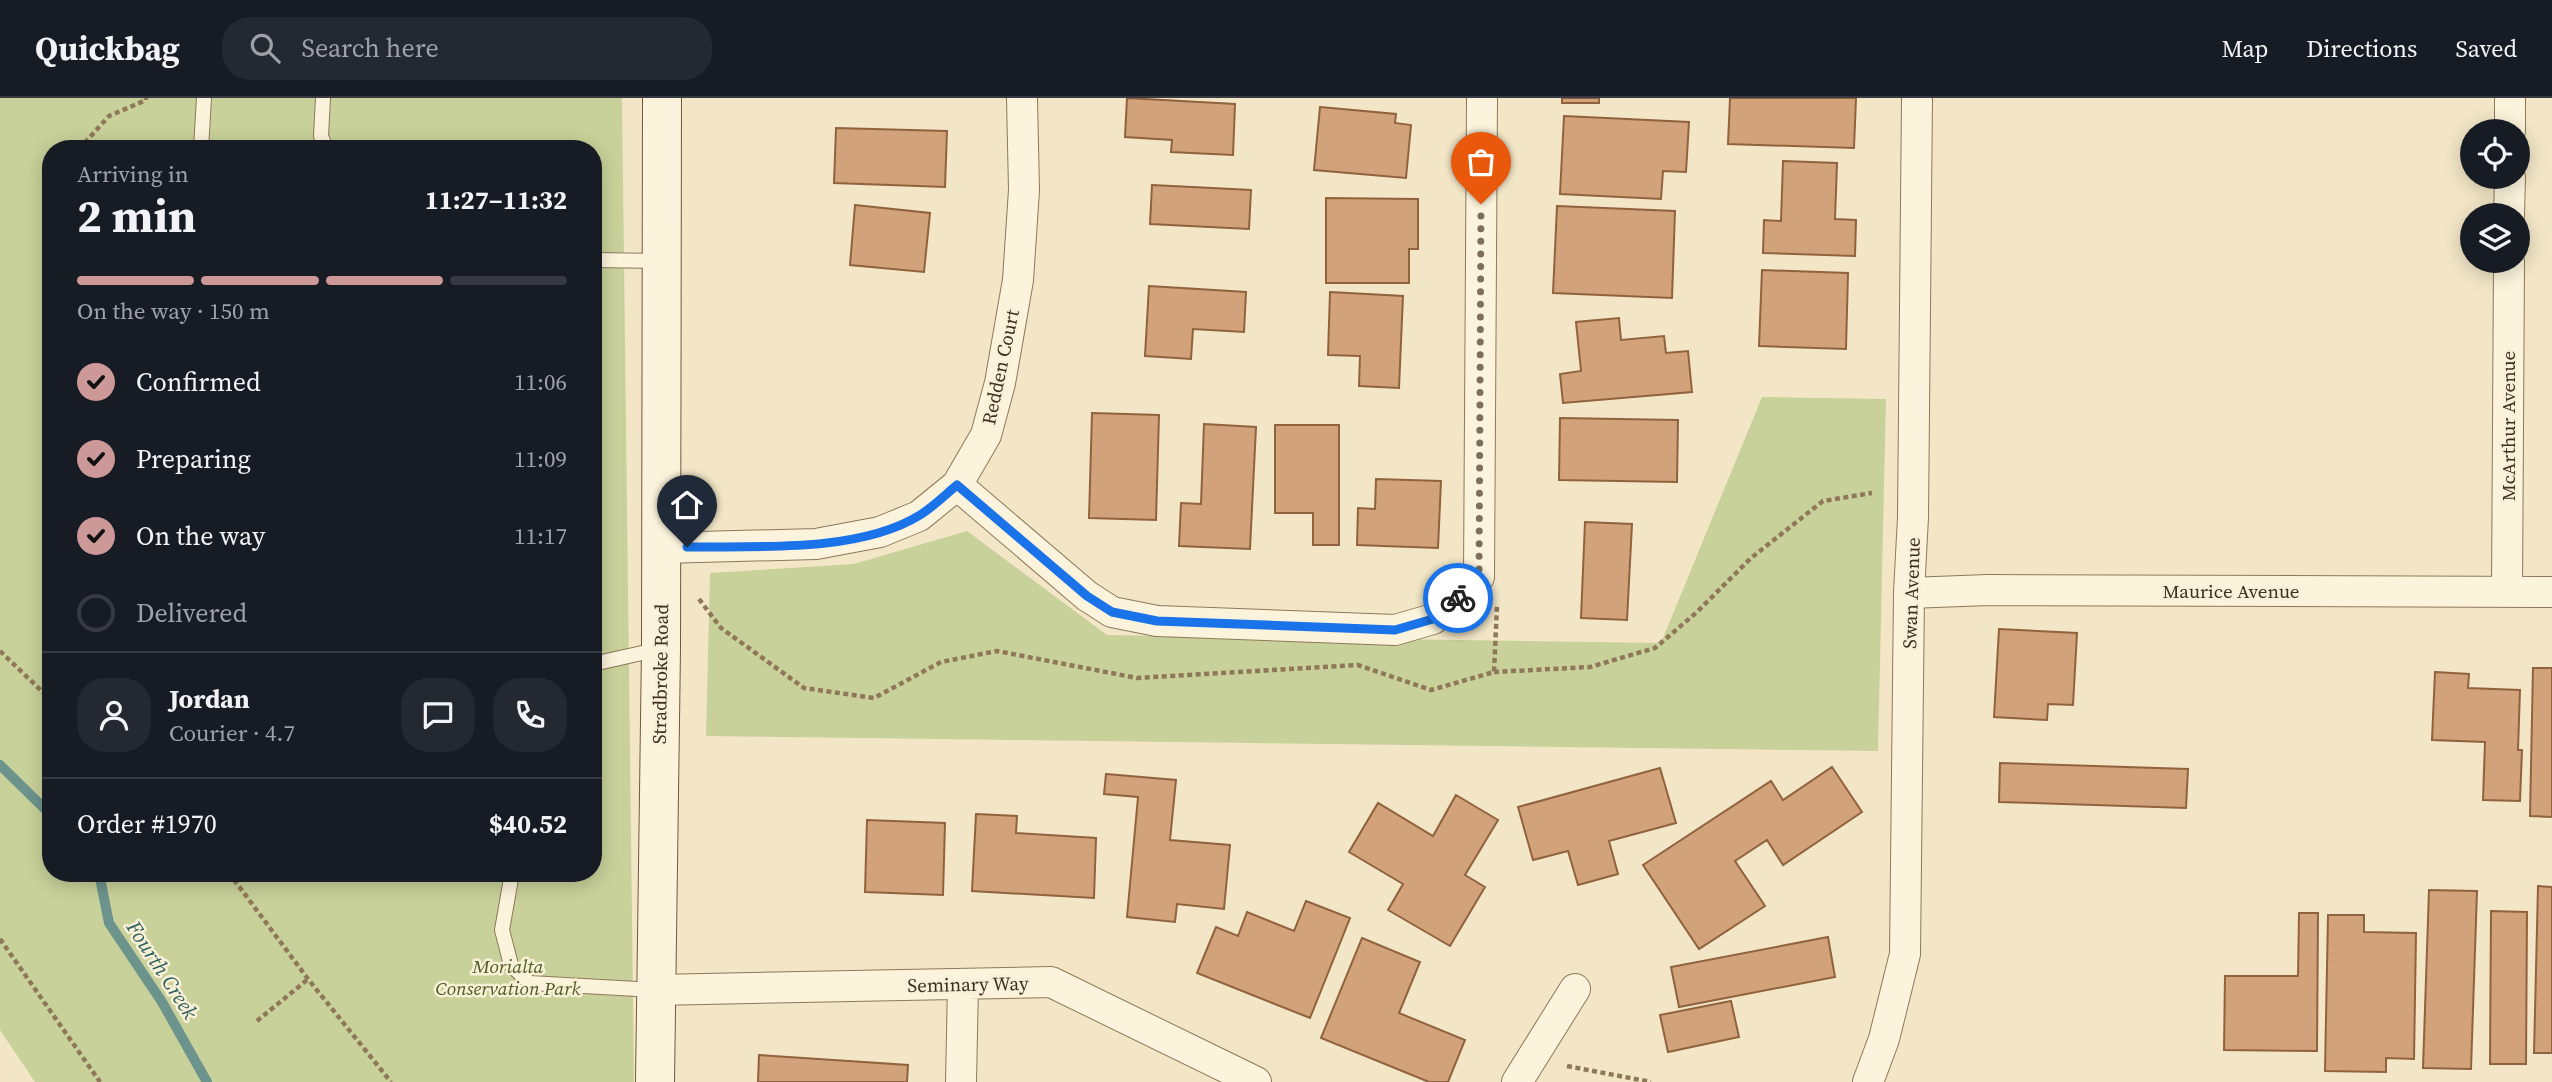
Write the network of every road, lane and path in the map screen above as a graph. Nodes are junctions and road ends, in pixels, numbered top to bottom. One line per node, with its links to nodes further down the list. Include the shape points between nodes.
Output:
1 (146, 98): 10 (path, via 109,116)
2 (204, 98): 11 (lane)
3 (323, 98): 12 (lane)
4 (662, 98): 14 (main road, Stradbroke Road)
5 (1022, 98): 16 (street, Redden Court, via 1024,190 1018,281 986,435)
6 (1482, 98): 16 (street, via 1479,577 1433,619 1395,630 1157,621 1112,612)
7 (1917, 98): 20 (street, Swan Avenue)
8 (2510, 98): 9 (street)
9 (2510, 119)
10 (87, 140)
11 (202, 140)
12 (323, 140)
13 (602, 260): 14 (lane)
14 (662, 261): 18 (main road, Stradbroke Road)
15 (2509, 273): 19 (street, McArthur Avenue)
16 (957, 485): 18 (street, Redden Court, via 919,516 880,532 816,544)
17 (1872, 494): 27 (path, via 1823,501 1751,558 1655,648 1590,667)
18 (661, 548): 24 (main road, Stradbroke Road)
19 (2507, 592): 20 (street, Maurice Avenue); 21 (street, Maurice Avenue)
20 (1909, 593): 44 (street, Swan Avenue, via 1905,954)
21 (2552, 593)
22 (699, 598): 27 (path, via 721,628 804,688 874,698 941,662 998,651 1137,678 1358,666 1432,691)
23 (1497, 603): 27 (path)
24 (660, 649): 26 (lane); 35 (main road, Stradbroke Road)
25 (0, 651): 28 (path)
26 (602, 662)
27 (1494, 672)
28 (42, 691)
29 (236, 882): 32 (path)
30 (510, 882): 35 (lane, via 502,930 511,965 530,983)
31 (0, 939): 38 (path)
32 (307, 979): 36 (path); 39 (path)
33 (963, 984): 35 (street, Seminary Way); 41 (street); 42 (street, Seminary Way, via 1051,982)
34 (1575, 989): 37 (street)
35 (656, 990): 40 (main road, Stradbroke Road)
36 (257, 1021)
37 (1525, 1070): 43 (path)
38 (100, 1082)
39 (391, 1082)
40 (655, 1082)
41 (961, 1082)
42 (1256, 1082)
43 (1651, 1082)
44 (1868, 1082)

